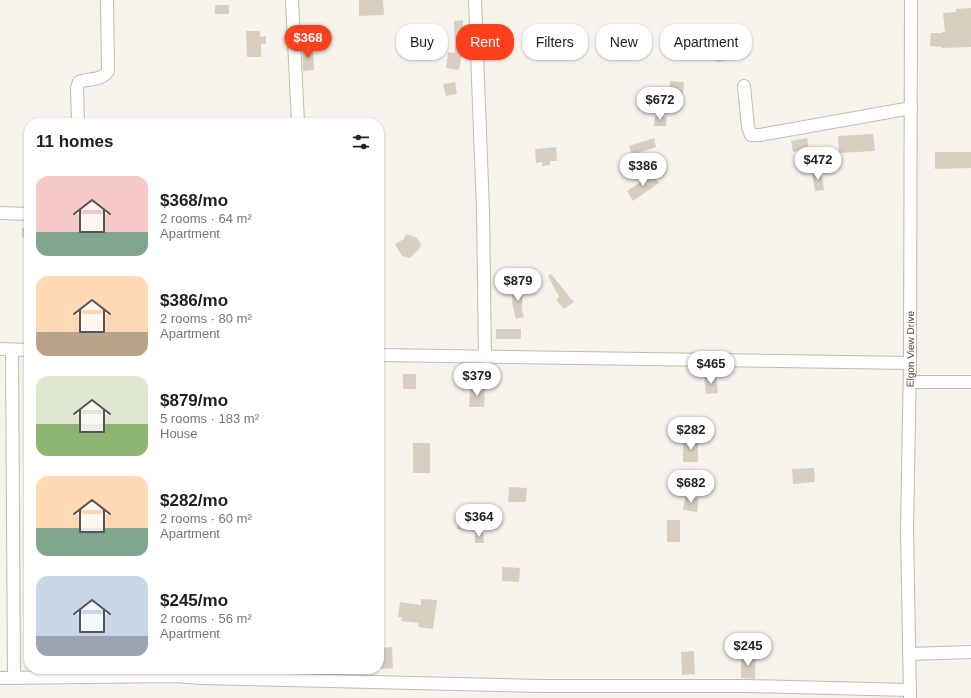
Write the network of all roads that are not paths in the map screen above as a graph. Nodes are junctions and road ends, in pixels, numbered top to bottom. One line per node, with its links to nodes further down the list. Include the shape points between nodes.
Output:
1 (107, 0): 7 (street, via 108,71 106,75 79,82)
2 (292, 0): 8 (street)
3 (475, 0): 14 (street, via 483,211)
4 (911, 0): 6 (street, Elgon View Drive)
5 (744, 86): 6 (street, via 751,135)
6 (911, 108): 15 (street, Elgon View Drive)
7 (78, 118)
8 (298, 118)
9 (0, 213): 10 (street)
10 (24, 214)
11 (6, 349): 12 (street); 22 (street)
12 (24, 350)
13 (384, 355): 14 (street)
14 (485, 357): 15 (street)
15 (910, 363): 16 (street, Elgon View Drive)
16 (910, 382): 17 (street); 19 (street, Elgon View Drive)
17 (971, 382)
18 (971, 652): 19 (street)
19 (909, 654): 23 (street, Elgon View Drive)
20 (201, 674): 22 (street); 23 (street, via 542,686 747,686)
21 (0, 678): 22 (street)
22 (14, 678)
23 (910, 694)

